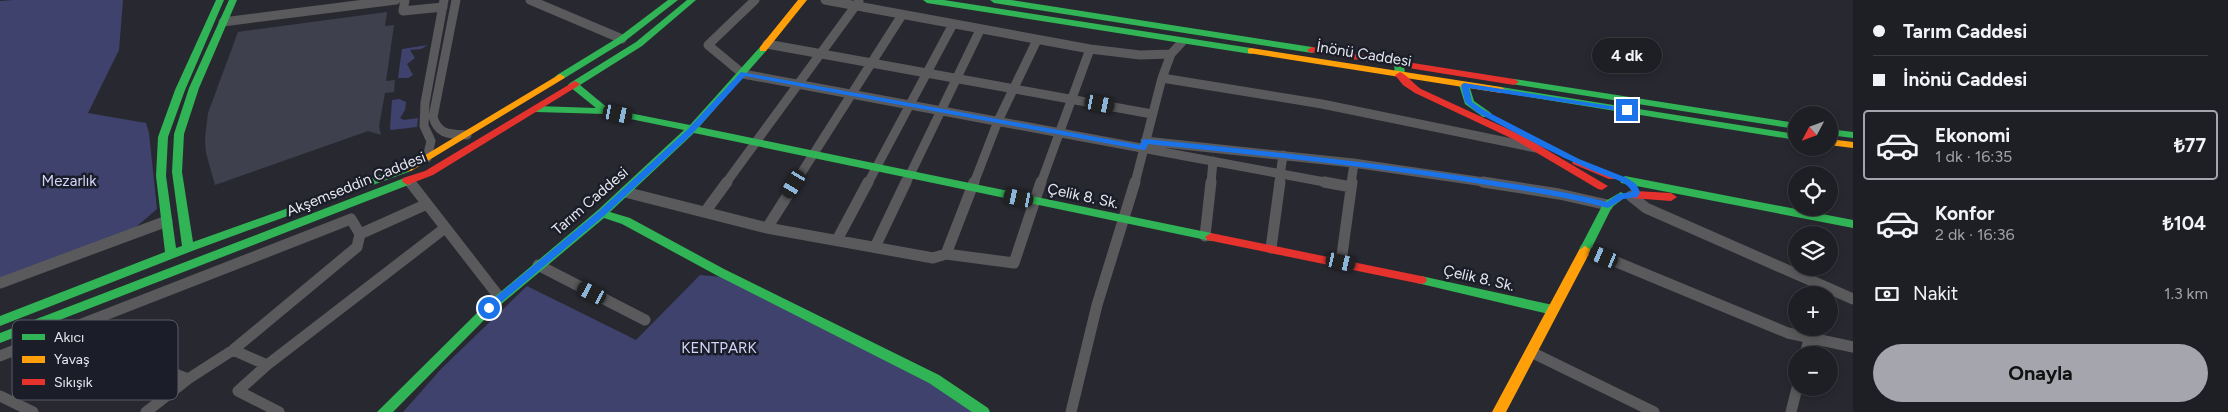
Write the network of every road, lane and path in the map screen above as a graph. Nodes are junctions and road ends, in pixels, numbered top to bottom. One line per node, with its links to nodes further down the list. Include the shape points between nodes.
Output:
1 (220, 0): 18 (street)
2 (232, 0): 17 (street)
3 (396, 0): 17 (street)
4 (405, 0): 14 (street, via 403,12)
5 (456, 0): 50 (street, via 433,117 436,128 446,134)
6 (530, 0): 21 (street)
7 (674, 0): 21 (street, Akşemseddin Caddesi)
8 (692, 0): 35 (street, Akşemseddin Caddesi, via 639,44)
9 (755, 0): 30 (street, via 708,45)
10 (803, 0): 24 (street, Tarım Caddesi)
11 (825, 0): 15 (street)
12 (927, 0): 23 (street, İnönü Caddesi)
13 (994, 0): 29 (street, İnönü Caddesi)
14 (444, 3): 60 (street, via 425,102 424,126 431,141)
15 (857, 3): 16 (street); 26 (street)
16 (902, 15): 19 (street); 28 (street)
17 (223, 22): 18 (street); 88 (street, via 194,88 179,134 177,172)
18 (210, 23): 79 (street, via 163,137 161,176)
19 (953, 24): 20 (street); 31 (street)
20 (980, 30): 22 (street); 33 (street)
21 (622, 39): 50 (street, Akşemseddin Caddesi)
22 (1036, 40): 25 (street); 37 (street)
23 (1182, 42): 27 (street); 29 (street, İnönü Caddesi)
24 (767, 44): 26 (street); 30 (street, Tarım Caddesi)
25 (1090, 49): 27 (street, via 1140,55); 39 (street)
26 (819, 54): 28 (street); 34 (street)
27 (1171, 54): 32 (street)
28 (872, 64): 31 (street); 38 (street)
29 (1400, 70): 36 (street, İnönü Caddesi); 46 (street, İnönü Caddesi); 57 (street, via 1406,82 1418,91)
30 (743, 74): 34 (street); 47 (street, Tarım Caddesi)
31 (926, 74): 33 (street); 40 (street)
32 (1162, 78): 44 (street); 57 (street, via 1419,123 1500,143)
33 (956, 79): 37 (street); 42 (street)
34 (798, 84): 38 (street); 53 (street)
35 (573, 85): 41 (street, Akşemseddin Caddesi); 43 (street)
36 (1464, 85): 51 (street, İnönü Caddesi); 66 (street, via 1469,102 1481,112 1576,161)
37 (1013, 88): 39 (street); 45 (street)
38 (853, 94): 40 (street); 58 (street)
39 (1070, 98): 44 (street); 48 (street)
40 (909, 104): 42 (street); 63 (street)
41 (536, 109): 43 (street, Çelik 8. Sk.); 67 (street, Akşemseddin Caddesi, via 429,173)
42 (942, 110): 45 (street); 65 (street)
43 (606, 112): 47 (street, Çelik 8. Sk.)
44 (1152, 114): 55 (street)
45 (998, 121): 48 (street); 69 (street)
46 (1788, 125)
47 (692, 130): 53 (street, Çelik 8. Sk.); 71 (street, Tarım Caddesi)
48 (1058, 132): 55 (street); 73 (street)
49 (1838, 133): 52 (street)
50 (466, 135): 60 (street, Akşemseddin Caddesi)
51 (1788, 135)
52 (1853, 135)
53 (754, 143): 58 (street, Çelik 8. Sk.); 76 (street)
54 (1838, 144): 56 (street)
55 (1144, 145): 59 (street); 61 (street); 78 (street)
56 (1853, 146)
57 (1540, 149): 68 (street)
58 (811, 155): 63 (street, Çelik 8. Sk.); 82 (street)
59 (1283, 155): 62 (street); 64 (street)
60 (427, 158): 88 (street, Akşemseddin Caddesi, via 412,167)
61 (1213, 161): 64 (street); 85 (street)
62 (1354, 164): 70 (street); 75 (street, via 1557,193)
63 (874, 168): 65 (street, Çelik 8. Sk.); 86 (street)
64 (1281, 174): 70 (street); 89 (street)
65 (911, 176): 69 (street, Çelik 8. Sk.); 87 (street)
66 (1619, 178): 68 (street, via 1602,180); 72 (street, via 1633,186 1636,192); 80 (street)
67 (409, 181): 74 (street); 99 (street, Akşemseddin Caddesi)
68 (1604, 187): 72 (street); 75 (street)
69 (970, 188): 73 (street, Çelik 8. Sk.); 91 (street)
70 (1351, 188): 93 (street)
71 (625, 192): 76 (street); 77 (street, Tarım Caddesi)
72 (1629, 196): 75 (street); 83 (street, via 1686,199); 97 (street, via 1646,208)
73 (1036, 202): 78 (street, Çelik 8. Sk.); 91 (street, via 1014,263)
74 (427, 204): 81 (street); 84 (street)
75 (1608, 205): 90 (street)
76 (705, 212): 82 (street)
77 (602, 213): 94 (street, Tarım Caddesi); 123 (street, via 626,221 934,379)
78 (1125, 220): 85 (street, Çelik 8. Sk.); 124 (street, via 1097,305)
79 (167, 222): 92 (street); 95 (street)
80 (1853, 224)
81 (446, 228): 96 (street); 112 (street)
82 (767, 228): 86 (street)
83 (1853, 230)
84 (360, 234): 100 (street, via 350,219); 108 (street, via 357,247)
85 (1206, 236): 89 (street, Çelik 8. Sk.)
86 (836, 240): 87 (street)
87 (875, 247): 91 (street, via 933,258)
88 (188, 248): 92 (street, Akşemseddin Caddesi)
89 (1271, 248): 93 (street, Çelik 8. Sk.)
90 (1585, 249): 98 (street); 105 (street)
91 (946, 254)
92 (171, 255): 102 (street, Akşemseddin Caddesi)
93 (1341, 262): 98 (street, Çelik 8. Sk.)
94 (538, 266): 96 (street, Tarım Caddesi); 101 (street)
95 (0, 283)
96 (500, 298): 122 (street, Tarım Caddesi)
97 (1853, 299)
98 (1553, 310): 110 (street)
99 (49, 320)
100 (92, 320)
101 (645, 320)
102 (0, 321)
103 (12, 334): 104 (street, Akşemseddin Caddesi)
104 (0, 338)
105 (1809, 339): 106 (street); 107 (street)
106 (1807, 346)
107 (1853, 347)
108 (233, 350): 112 (street); 114 (street)
109 (12, 351): 111 (street)
110 (1531, 352): 125 (street); 126 (street)
111 (0, 356)
112 (267, 365): 121 (street, via 238,391)
113 (178, 375): 114 (street)
114 (188, 379): 115 (street)
115 (178, 387)
116 (0, 396): 119 (street)
117 (1795, 396): 127 (street)
118 (161, 400): 120 (street)
119 (33, 412)
120 (146, 412)
121 (279, 412)
122 (384, 412)
123 (983, 412)
124 (1071, 412)
125 (1499, 412)
126 (1654, 412)
127 (1791, 412)

